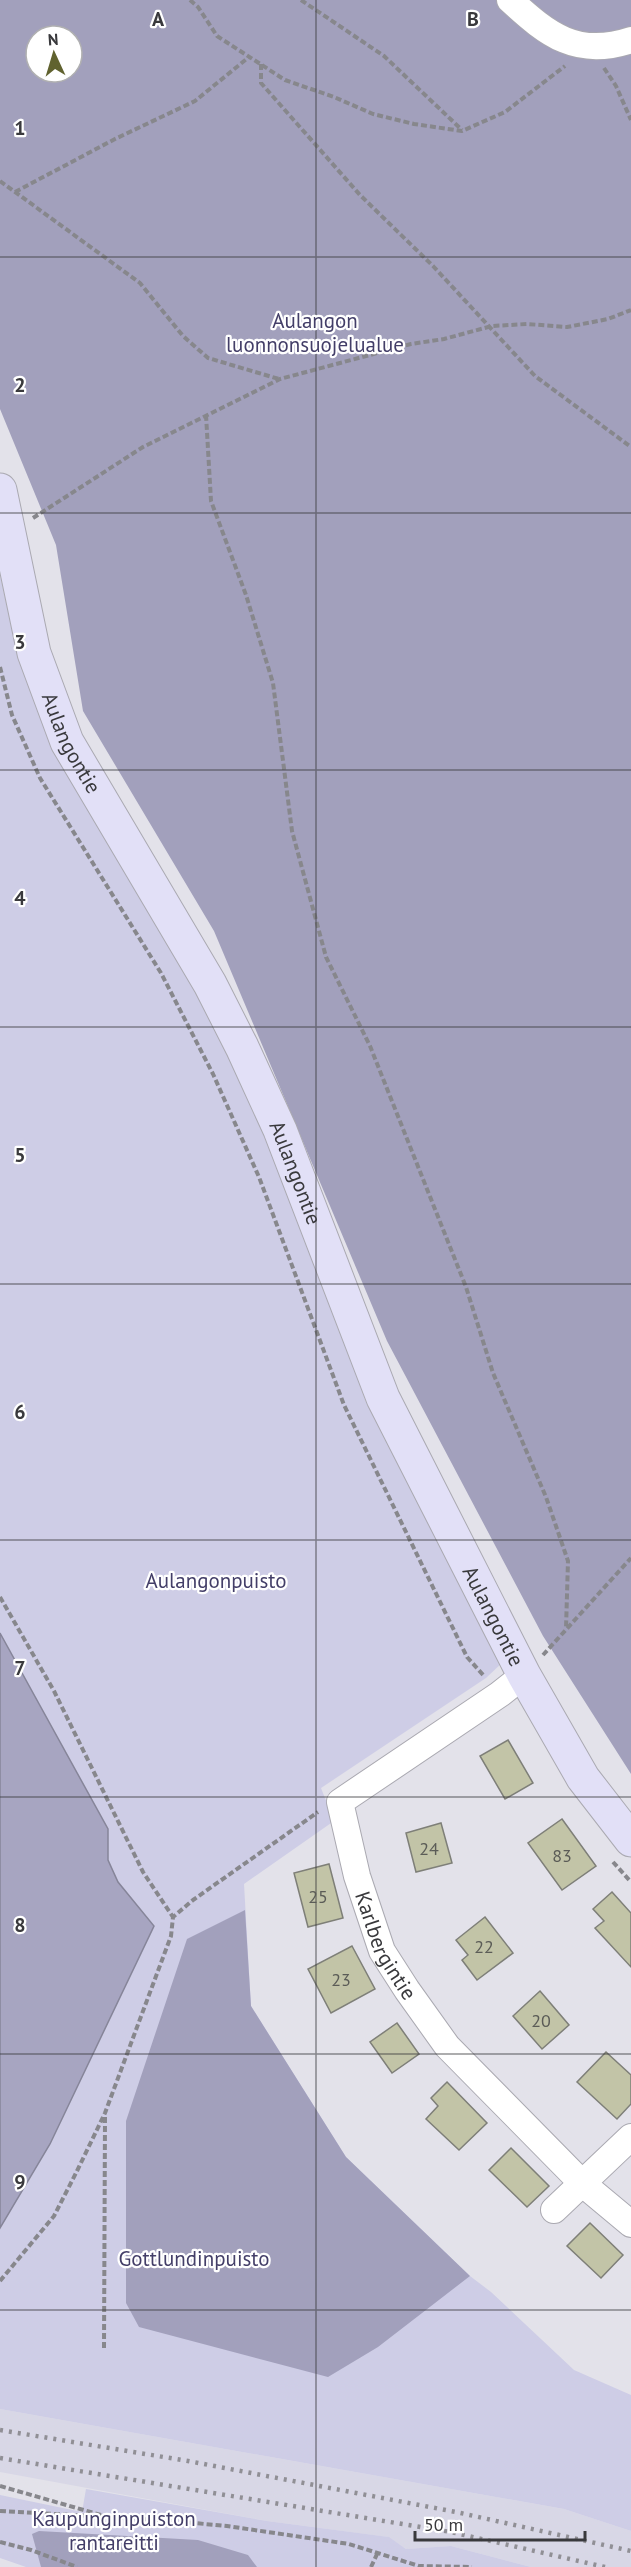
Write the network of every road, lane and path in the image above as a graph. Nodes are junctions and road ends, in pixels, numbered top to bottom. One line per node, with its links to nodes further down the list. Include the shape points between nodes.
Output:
1 (190, 0): 6 (path, via 217,36)
2 (301, 0): 9 (path, via 384,56)
3 (510, 0): 5 (street, via 560,40)
4 (631, 40): 5 (street)
5 (590, 48): 8 (path, via 616,86); 9 (path, via 505,112)
6 (249, 57): 7 (path); 11 (path, via 195,101 115,138)
7 (261, 64): 9 (path, via 285,80 373,114); 13 (path, via 261,83 360,195)
8 (631, 120)
9 (462, 131)
10 (0, 181): 11 (path)
11 (15, 192): 14 (path, via 140,283 183,336 208,358)
12 (631, 310): 13 (path, via 567,327)
13 (492, 326): 14 (path); 16 (path, via 535,376)
14 (279, 379): 15 (path)
15 (206, 415): 18 (path, via 142,447); 22 (path, via 211,501 273,684 292,831 326,957 370,1046 466,1287 493,1373 546,1497 568,1561)
16 (631, 447)
17 (0, 490): 18 (main road, Aulangontie)
18 (9, 533): 23 (main road, Aulangontie, via 34,653 67,742 210,984 242,1047 280,1130 383,1398)
19 (0, 668): 23 (path, Aulangontie, via 12,715 40,778 161,973 213,1074 259,1178 344,1405 467,1658)
20 (631, 1558): 22 (path)
21 (0, 1597): 26 (path, via 54,1691 137,1862)
22 (566, 1629): 23 (path)
23 (512, 1684): 24 (street); 25 (main road, Aulangontie)
24 (340, 1802): 26 (path, via 317,1812); 29 (street, Karlbergintie, via 357,1876 382,1951 447,2046)
25 (631, 1840)
26 (173, 1917): 27 (path, via 171,1936)
27 (105, 2113): 32 (path, via 54,2216); 33 (path)
28 (631, 2137): 29 (street)
29 (583, 2184): 30 (street); 31 (street, Karlbergintie)
30 (554, 2210)
31 (631, 2224)
32 (0, 2281)
33 (104, 2348)
34 (0, 2486): 36 (path)
35 (0, 2511): 36 (path)
36 (107, 2517): 38 (path, via 227,2526 350,2544)
37 (0, 2542): 39 (path)
38 (378, 2552): 40 (path); 41 (path, via 419,2566)
39 (77, 2567)
40 (371, 2567)
41 (472, 2567)

